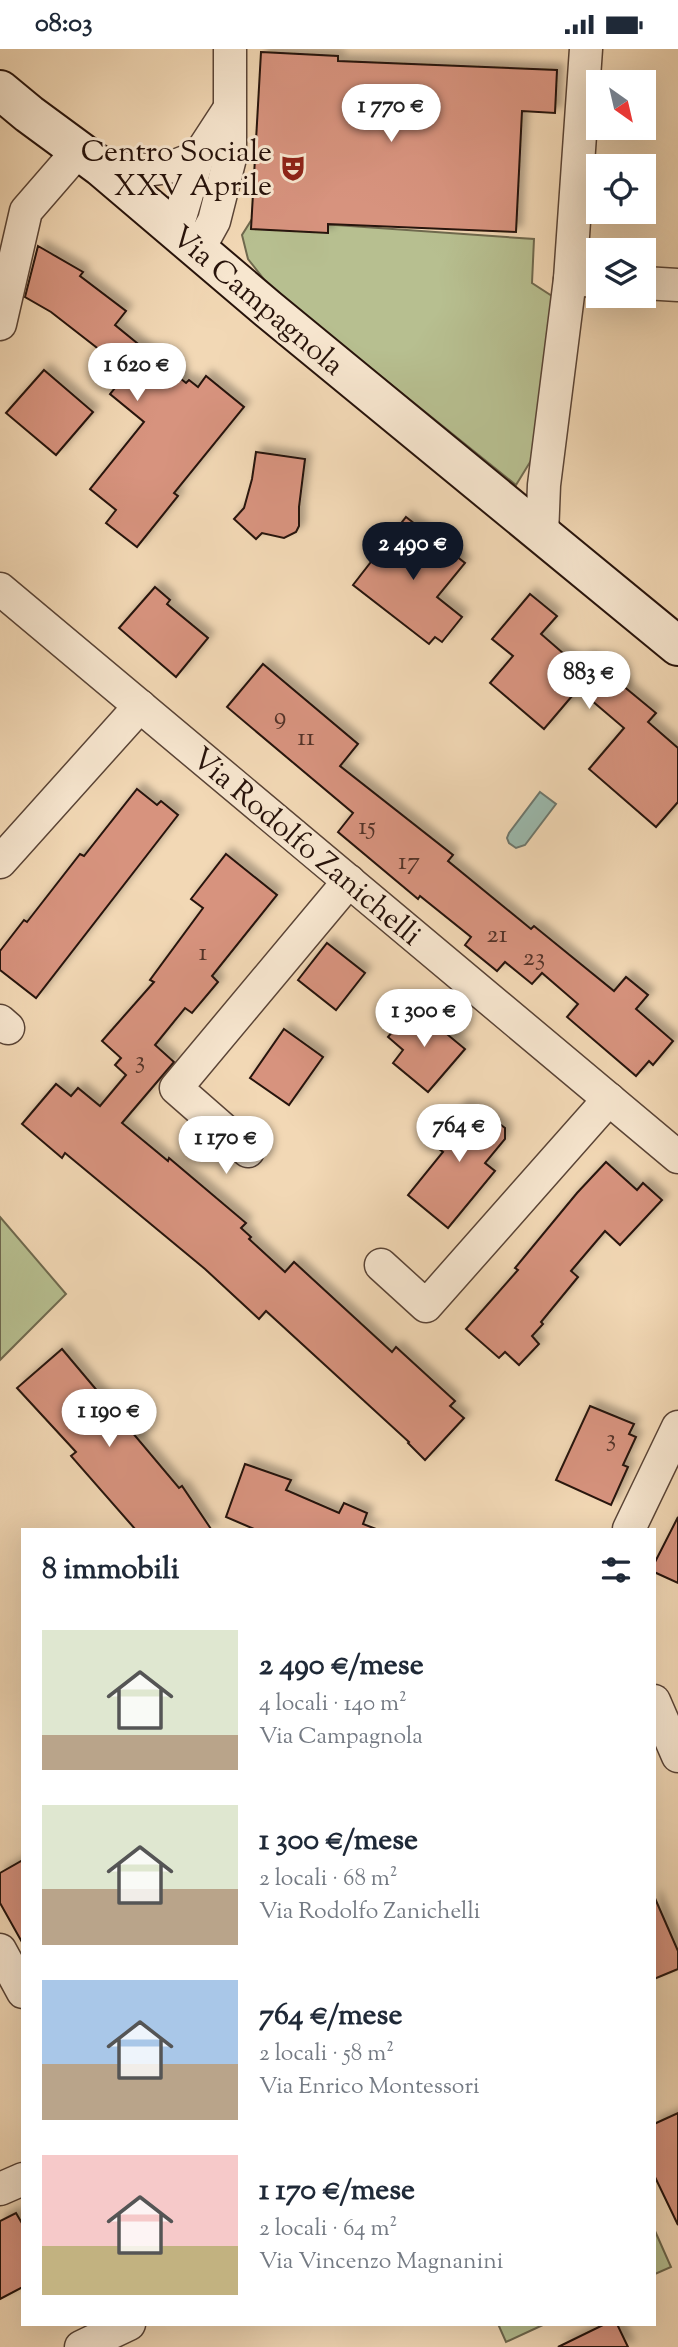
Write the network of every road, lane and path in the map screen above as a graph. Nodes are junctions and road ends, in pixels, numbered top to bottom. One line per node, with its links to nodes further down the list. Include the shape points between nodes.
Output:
1 (230, 49): 4 (street)
2 (586, 49): 8 (street)
3 (0, 90): 6 (main road, Via Campagnola)
4 (229, 111): 5 (street); 7 (street, via 230,158 214,221)
5 (198, 157): 6 (street, via 147,170); 7 (street)
6 (90, 159): 7 (main road, Via Campagnola); 11 (street, via 26,211)
7 (187, 241): 12 (main road, Via Campagnola)
8 (584, 280): 12 (street, via 544,485)
9 (656, 284): 10 (street)
10 (678, 285)
11 (0, 324)
12 (528, 524): 14 (main road, Via Campagnola)
13 (0, 589): 15 (street, Via Rodolfo Zanichelli)
14 (678, 646)
15 (140, 706): 16 (street); 17 (street, Via Rodolfo Zanichelli)
16 (0, 862)
17 (349, 881): 18 (street, Via Rodolfo Zanichelli); 19 (street, via 176,1088)
18 (609, 1099): 20 (street, Via Rodolfo Zanichelli); 21 (street, via 426,1305)
19 (248, 1151)
20 (678, 1157)
21 (381, 1265)
22 (678, 1427): 23 (street)
23 (629, 1528)
24 (656, 1706): 25 (street)
25 (678, 1756)
26 (0, 1950): 27 (street)
27 (21, 1988)
28 (21, 2180): 29 (street)
29 (0, 2189)
30 (125, 2326): 31 (street)
31 (81, 2347)

